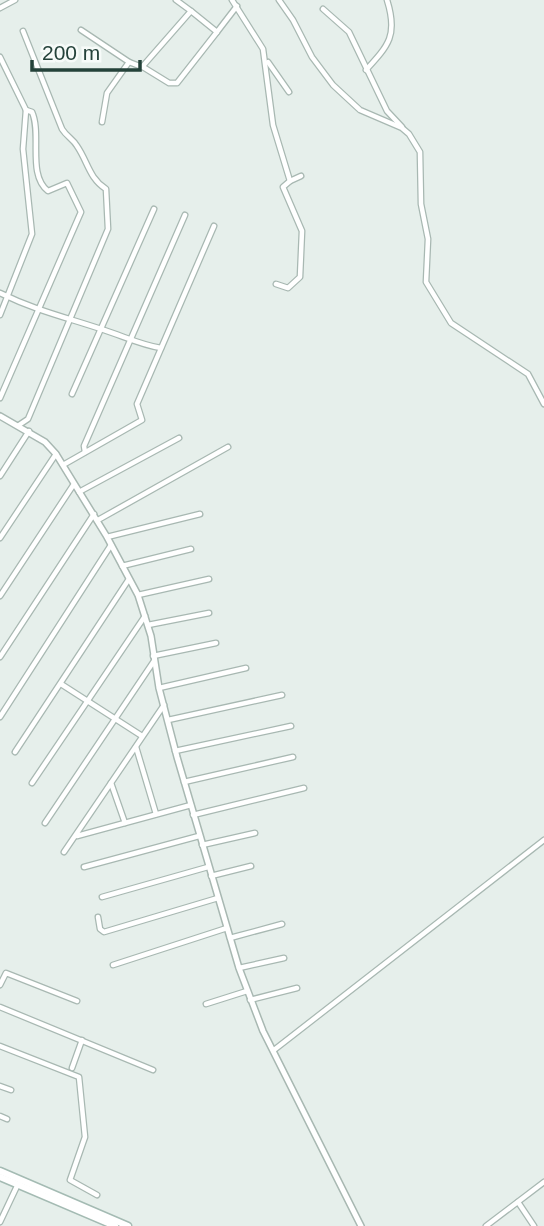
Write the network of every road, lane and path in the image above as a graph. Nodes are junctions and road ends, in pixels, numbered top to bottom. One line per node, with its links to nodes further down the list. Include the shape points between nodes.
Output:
1 (15, 0): 6 (street)
2 (176, 0): 8 (street)
3 (279, 0): 20 (street, via 333,85 360,110)
4 (387, 0): 16 (street, via 393,17 391,38)
5 (234, 2): 11 (street); 13 (street)
6 (0, 8)
7 (323, 9): 16 (street, via 349,32)
8 (191, 11): 11 (street); 15 (street)
9 (80, 30): 14 (street)
10 (23, 31): 31 (street, via 62,129 78,146 95,182 106,189 108,229)
11 (217, 32): 15 (street, via 177,83)
12 (0, 57): 18 (street)
13 (265, 58): 17 (street); 22 (street, via 273,125)
14 (130, 62): 15 (street); 19 (street, via 107,93)
15 (142, 67)
16 (366, 70): 20 (street, via 387,111)
17 (289, 92)
18 (26, 110): 28 (street, via 23,149 32,240); 29 (street, via 32,112 36,124 40,183 48,191 67,183 81,212)
19 (102, 122)
20 (402, 128): 37 (street, via 420,152 421,204 428,239 426,282 451,323 528,374)
21 (301, 176): 22 (street)
22 (290, 181): 26 (street, via 284,187 302,231 302,271 293,287)
23 (154, 209): 32 (street)
24 (185, 215): 33 (street)
25 (214, 226): 34 (street)
26 (276, 284)
27 (0, 293): 28 (street)
28 (8, 297): 29 (street); 30 (street)
29 (37, 311): 31 (street); 36 (street)
30 (0, 315)
31 (69, 321): 32 (street); 39 (street, via 28,419)
32 (101, 329): 33 (street); 35 (street)
33 (130, 339): 34 (street); 43 (street, via 84,446)
34 (161, 348): 43 (street, via 137,404 142,420)
35 (72, 394)
36 (0, 398)
37 (544, 404)
38 (0, 416): 39 (street)
39 (19, 425): 40 (street)
40 (29, 431): 44 (street); 46 (street)
41 (179, 438): 48 (street)
42 (228, 447): 50 (street)
43 (85, 453): 45 (street)
44 (56, 454): 45 (street); 52 (street)
45 (63, 465): 47 (street)
46 (0, 476)
47 (74, 484): 48 (street); 59 (street)
48 (79, 492): 50 (street)
49 (200, 514): 51 (street)
50 (96, 517): 51 (street); 64 (street)
51 (107, 537): 53 (street)
52 (0, 538)
53 (111, 545): 55 (street); 72 (street)
54 (191, 549): 55 (street)
55 (122, 566): 56 (street)
56 (129, 579): 58 (street); 67 (street)
57 (209, 579): 58 (street)
58 (138, 595): 61 (street)
59 (0, 596)
60 (209, 613): 62 (street)
61 (145, 616): 62 (street); 70 (street)
62 (148, 625): 65 (street)
63 (216, 643): 65 (street)
64 (0, 657)
65 (154, 658): 68 (street); 73 (street)
66 (246, 668): 68 (street)
67 (60, 684): 70 (street); 79 (street)
68 (159, 688): 71 (street)
69 (282, 695): 74 (street)
70 (87, 700): 73 (street); 82 (street)
71 (164, 705): 74 (street); 76 (street)
72 (0, 717)
73 (115, 719): 76 (street); 88 (street)
74 (167, 720): 78 (street)
75 (291, 726): 78 (street)
76 (142, 736): 77 (street)
77 (135, 747): 83 (street); 86 (street)
78 (176, 751): 81 (street)
79 (15, 752)
80 (293, 757): 81 (street)
81 (184, 782): 85 (street)
82 (32, 783)
83 (111, 783): 89 (street); 92 (street)
84 (304, 788): 87 (street)
85 (191, 805): 86 (street); 87 (street)
86 (156, 814): 89 (street)
87 (193, 815): 91 (street)
88 (45, 822)
89 (125, 823): 92 (street)
90 (255, 833): 94 (street)
91 (199, 835): 94 (street); 97 (street)
92 (75, 836): 95 (street)
93 (544, 840): 118 (street)
94 (202, 845): 98 (street)
95 (64, 852)
96 (251, 866): 99 (street)
97 (84, 867)
98 (208, 867): 99 (street); 100 (street)
99 (211, 876): 101 (street)
100 (102, 897)
101 (218, 898): 102 (street, via 104,932); 104 (street)
102 (98, 917)
103 (282, 924): 105 (street)
104 (227, 928): 105 (street); 107 (street)
105 (230, 938): 108 (street)
106 (284, 958): 108 (street)
107 (113, 965)
108 (239, 968): 111 (street)
109 (0, 985): 113 (street, via 6,974)
110 (297, 988): 112 (street)
111 (247, 991): 112 (street); 114 (street)
112 (250, 1000): 118 (street)
113 (76, 1001)
114 (206, 1003)
115 (0, 1007): 116 (street)
116 (82, 1040): 119 (street); 120 (street)
117 (0, 1046): 129 (street, via 79,1077 85,1138 70,1180)
118 (274, 1050): 134 (street)
119 (72, 1068)
120 (153, 1070)
121 (0, 1086): 122 (street)
122 (11, 1090)
123 (0, 1116): 124 (street)
124 (7, 1119)
125 (0, 1171): 133 (main road)
126 (0, 1177): 128 (main road)
127 (544, 1182): 130 (street)
128 (18, 1184): 131 (street); 132 (main road)
129 (97, 1195)
130 (518, 1202): 135 (street); 136 (street)
131 (0, 1222)
132 (115, 1226)
133 (128, 1226)
134 (361, 1226)
135 (486, 1226)
136 (534, 1226)

